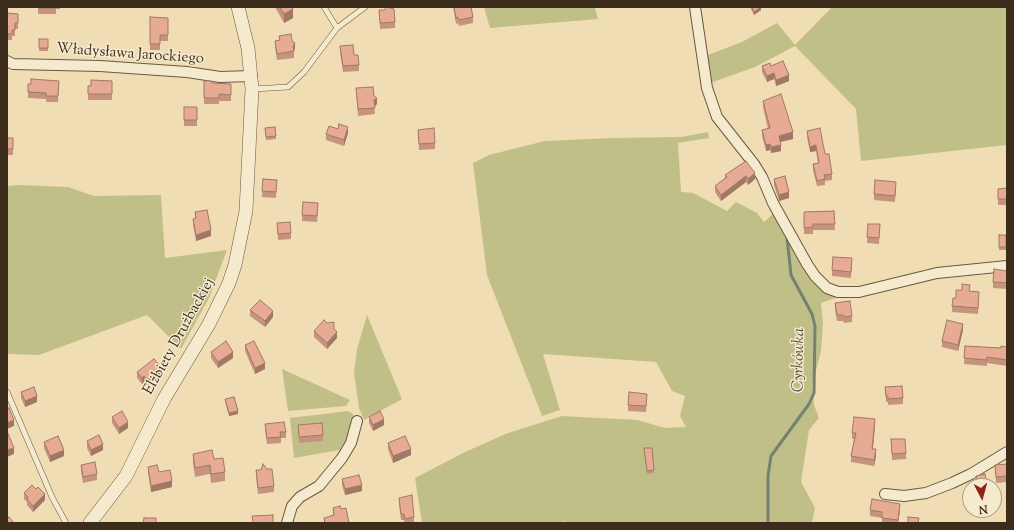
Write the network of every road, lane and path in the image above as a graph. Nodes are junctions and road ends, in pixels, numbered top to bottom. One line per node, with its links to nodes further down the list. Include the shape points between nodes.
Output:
1 (238, 7): 7 (street, Elżbiety Drużbackiej, via 248,48)
2 (324, 7): 5 (lane)
3 (365, 7): 5 (lane)
4 (695, 7): 8 (street, via 707,88 717,117 762,176 773,203 806,264 827,288 838,292 859,292 937,273)
5 (337, 28): 7 (lane, via 304,72 288,87)
6 (7, 61): 7 (street, Władysława Jarockiego, via 13,64 187,72)
7 (252, 82): 14 (street, Elżbiety Drużbackiej, via 246,211 240,246 229,283 209,324 164,399 126,476)
8 (1007, 266)
9 (7, 392): 13 (lane, via 52,497)
10 (356, 421): 15 (street, via 351,443 342,458 319,486 300,497 292,506)
11 (1007, 452): 12 (street, via 952,484 926,493 904,496)
12 (885, 494)
13 (66, 523)
14 (90, 523)
15 (287, 523)

